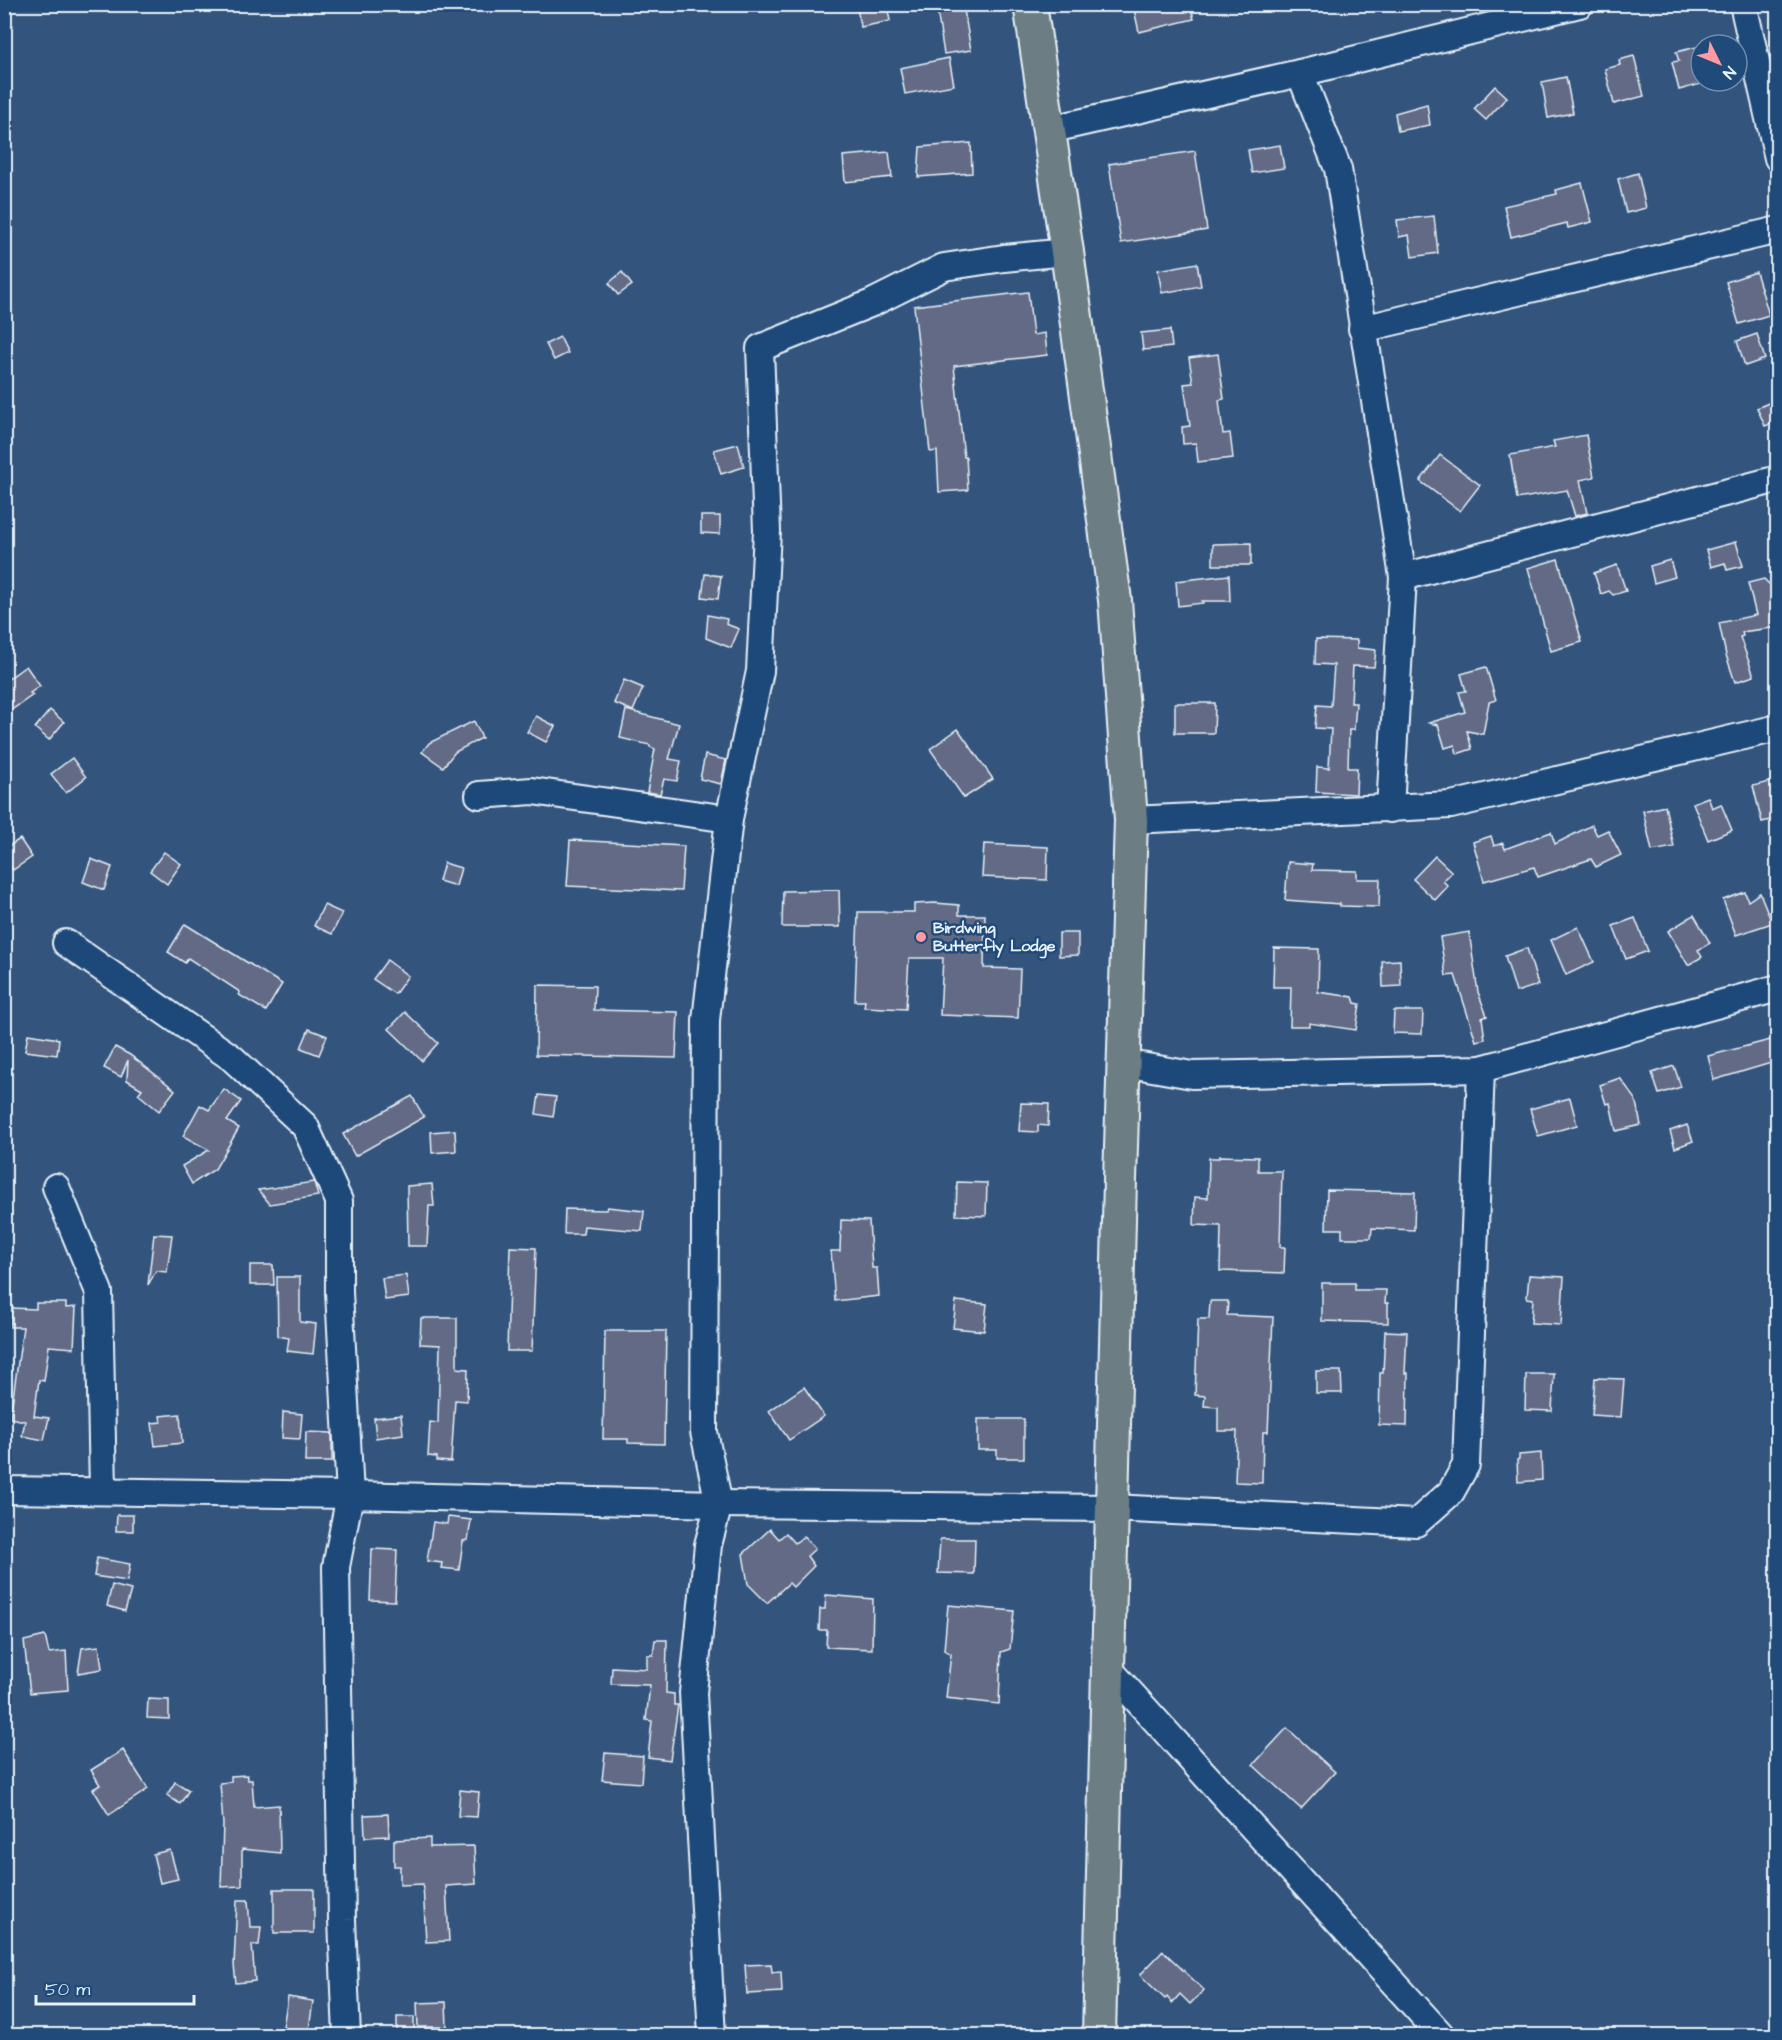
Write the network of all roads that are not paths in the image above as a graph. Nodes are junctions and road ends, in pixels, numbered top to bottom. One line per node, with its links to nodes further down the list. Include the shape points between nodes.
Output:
1 (1030, 4): 5 (main road)
2 (1580, 4): 4 (street)
3 (1743, 4): 6 (street)
4 (1300, 73): 5 (street); 9 (street, via 1338,169)
5 (1048, 130): 8 (main road)
6 (1778, 158)
7 (1778, 231): 9 (street)
8 (1067, 252): 15 (street, via 944,267 872,303 760,348 767,531 759,672); 16 (main road, via 1115,600)
9 (1362, 329): 11 (street)
10 (1778, 479): 11 (street)
11 (1403, 576): 14 (street)
12 (1778, 728): 14 (street, via 1451,805)
13 (479, 795): 15 (street, via 532,791)
14 (1390, 809): 16 (street)
15 (729, 819): 25 (street, via 706,1020 704,1432)
16 (1131, 820): 19 (main road)
17 (66, 942): 24 (street, via 232,1058 305,1126 339,1201 339,1292)
18 (1778, 988): 20 (street)
19 (1124, 1063): 20 (street, via 1192,1075); 26 (main road)
20 (1481, 1069): 26 (street, via 1466,1465 1451,1492 1416,1523)
21 (56, 1187): 23 (street, via 99,1292)
22 (4, 1490): 23 (street)
23 (104, 1491): 24 (street)
24 (350, 1495): 25 (street); 28 (street, via 336,1567)
25 (718, 1504): 26 (street); 29 (street, via 708,1545 693,1693)
26 (1112, 1508): 27 (main road)
27 (1108, 1668): 30 (main road); 31 (street)
28 (347, 2036)
29 (712, 2036)
30 (1099, 2036)
31 (1442, 2036)

